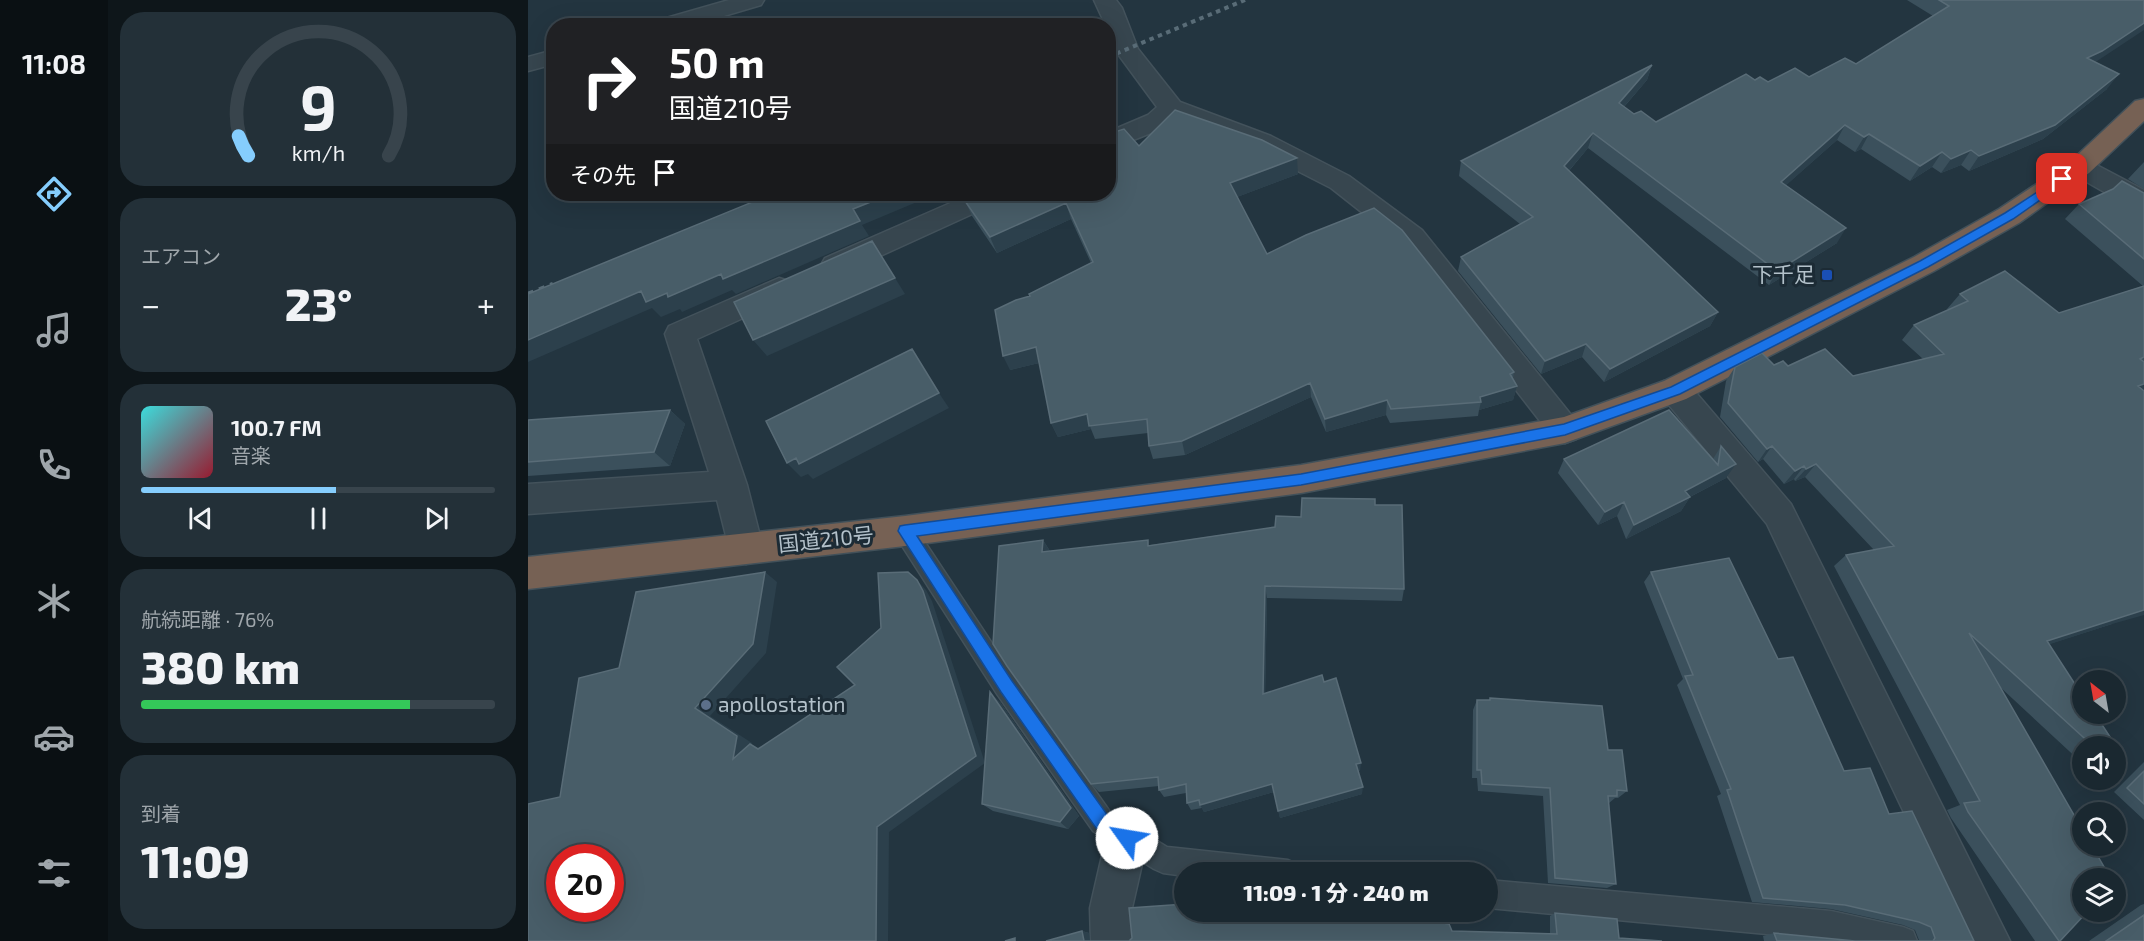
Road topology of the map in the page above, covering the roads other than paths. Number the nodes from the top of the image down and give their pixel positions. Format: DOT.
graph roads {
  1 [pos="753,0"];
  2 [pos="1105,0"];
  3 [pos="691,18"];
  4 [pos="1115,18"];
  5 [pos="1116,21"];
  6 [pos="546,59"];
  7 [pos="528,64"];
  8 [pos="2144,106"];
  9 [pos="1171,108"];
  10 [pos="1116,139"];
  11 [pos="2080,167"];
  12 [pos="978,201"];
  13 [pos="2144,202"];
  14 [pos="1676,390"];
  15 [pos="1565,430"];
  16 [pos="730,485"];
  17 [pos="528,499"];
  18 [pos="905,531"];
  19 [pos="746,548"];
  20 [pos="528,573"];
  21 [pos="1127,838"];
  22 [pos="1182,862"];
  23 [pos="1498,895"];
  24 [pos="1113,941"];
  25 [pos="1903,941"];
  26 [pos="1988,941"];
  1 -- 3 [label="street"];
  2 -- 4 [label="street"];
  5 -- 9 [label="street"];
  6 -- 7 [label="street"];
  8 -- 11 [label="highway, 国道210号"];
  9 -- 10 [label="street"];
  9 -- 15 [label="street"];
  11 -- 13 [label="street"];
  11 -- 14 [label="highway, 国道210号"];
  12 -- 16 [label="street"];
  14 -- 15 [label="highway, 国道210号"];
  14 -- 26 [label="street"];
  15 -- 18 [label="highway, 国道210号"];
  16 -- 17 [label="street"];
  16 -- 19 [label="street"];
  18 -- 19 [label="highway, 国道210号"];
  18 -- 21 [label="lane"];
  19 -- 20 [label="highway, 国道210号"];
  21 -- 22 [label="lane"];
  21 -- 24 [label="street"];
  23 -- 25 [label="lane"];
}
